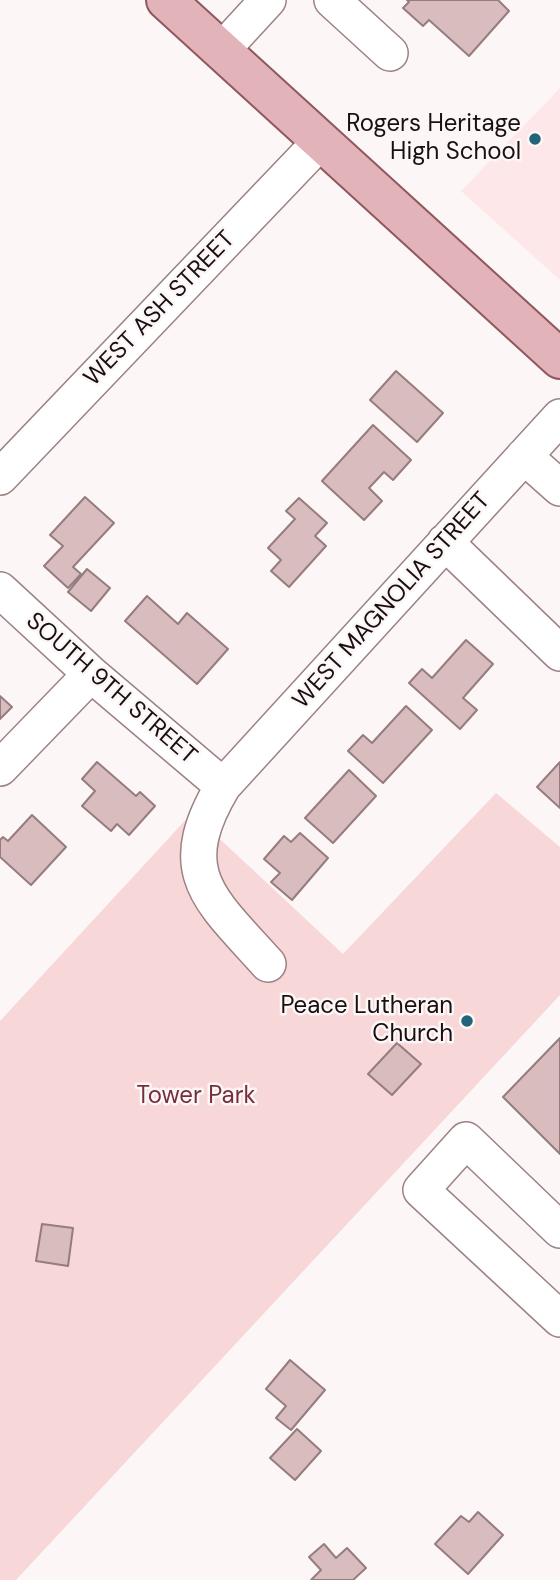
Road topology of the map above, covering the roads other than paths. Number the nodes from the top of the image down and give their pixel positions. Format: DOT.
graph roads {
  1 [pos="166,0"];
  2 [pos="268,0"];
  3 [pos="332,0"];
  4 [pos="222,50"];
  5 [pos="390,53"];
  6 [pos="320,142"];
  7 [pos="560,359"];
  8 [pos="560,417"];
  9 [pos="524,456"];
  10 [pos="0,477"];
  11 [pos="560,488"];
  12 [pos="445,542"];
  13 [pos="0,590"];
  14 [pos="560,653"];
  15 [pos="91,674"];
  16 [pos="0,768"];
  17 [pos="223,786"];
  18 [pos="268,964"];
  19 [pos="560,1230"];
  20 [pos="560,1319"];
  1 -- 4 [label="main road"];
  2 -- 4 [label="street"];
  3 -- 5 [label="street"];
  4 -- 6 [label="main road"];
  6 -- 7 [label="main road"];
  6 -- 10 [label="street, WEST ASH STREET"];
  8 -- 9 [label="street, WEST MAGNOLIA STREET"];
  9 -- 11 [label="street"];
  9 -- 12 [label="street, WEST MAGNOLIA STREET"];
  12 -- 14 [label="street"];
  12 -- 17 [label="street, WEST MAGNOLIA STREET"];
  13 -- 15 [label="street, SOUTH 9TH STREET"];
  15 -- 16 [label="street"];
  15 -- 17 [label="street, SOUTH 9TH STREET"];
  17 -- 18 [label="street, WEST MAGNOLIA STREET"];
  19 -- 20 [label="street"];
}
